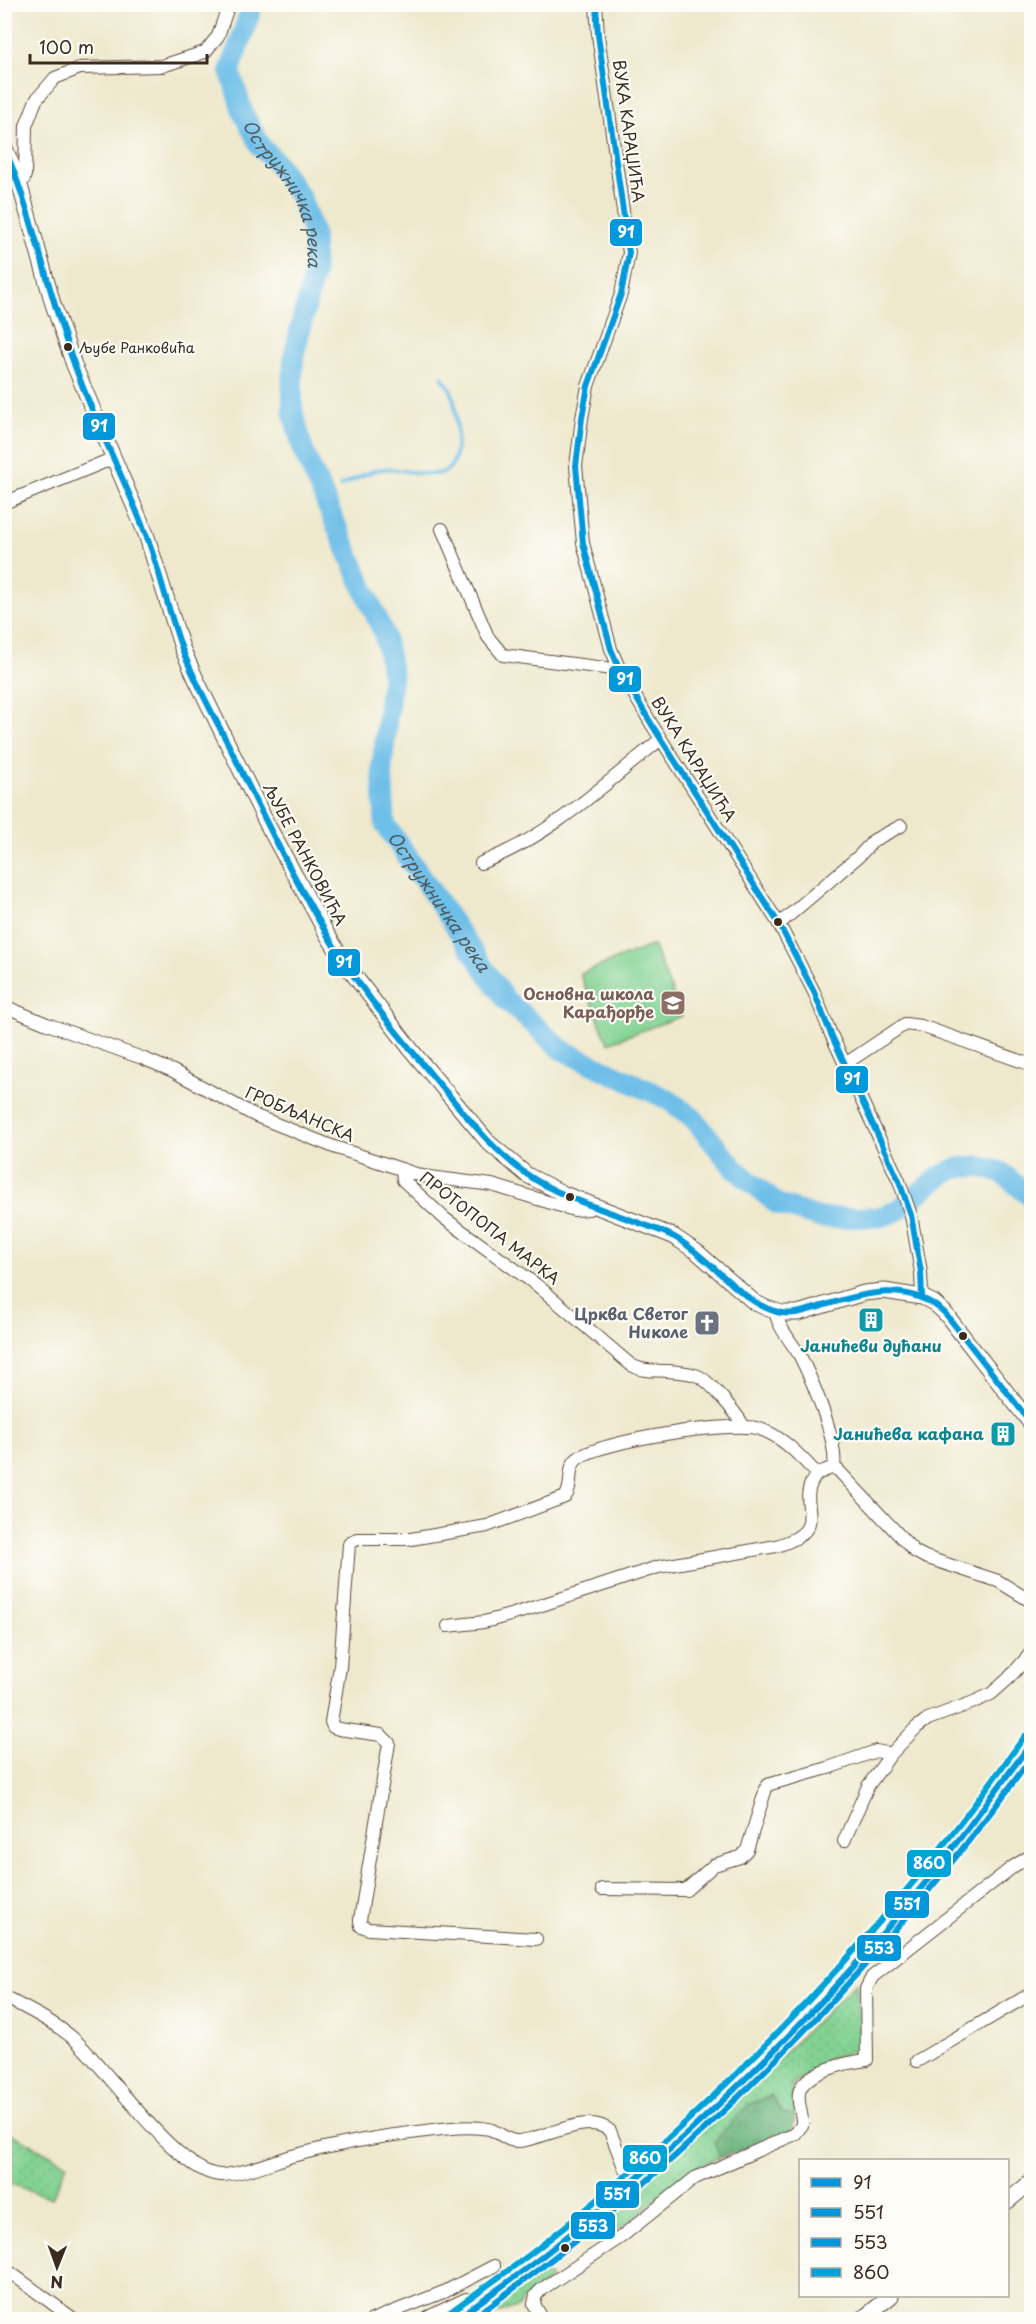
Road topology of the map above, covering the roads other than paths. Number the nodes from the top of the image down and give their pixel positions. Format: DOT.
graph roads {
  1 [pos="229,4"];
  2 [pos="596,4"];
  3 [pos="4,146"];
  4 [pos="19,182"];
  5 [pos="114,458"];
  6 [pos="4,503"];
  7 [pos="442,529"];
  8 [pos="620,670"];
  9 [pos="661,739"];
  10 [pos="901,826"];
  11 [pos="481,863"];
  12 [pos="779,924"];
  13 [pos="4,1006"];
  14 [pos="845,1064"];
  15 [pos="1032,1065"];
  16 [pos="402,1170"];
  17 [pos="592,1204"];
  18 [pos="922,1297"];
  19 [pos="777,1311"];
  20 [pos="1032,1425"];
  21 [pos="744,1427"];
  22 [pos="834,1468"];
  23 [pos="817,1474"];
  24 [pos="1032,1602"];
  25 [pos="448,1626"];
  26 [pos="1032,1652"];
  27 [pos="1032,1741"];
  28 [pos="891,1754"];
  29 [pos="844,1841"];
  30 [pos="1032,1855"];
  31 [pos="602,1889"];
  32 [pos="536,1939"];
  33 [pos="1032,1993"];
  34 [pos="4,1997"];
  35 [pos="917,2061"];
  36 [pos="1032,2181"];
  37 [pos="630,2182"];
  38 [pos="1009,2200"];
  39 [pos="494,2266"];
  40 [pos="4,2268"];
  41 [pos="486,2297"];
  42 [pos="888,2297"];
  43 [pos="75,2319"];
  44 [pos="373,2319"];
  45 [pos="431,2319"];
  46 [pos="454,2319"];
  47 [pos="543,2319"];
  48 [pos="861,2319"];
  1 -- 4 [label="street"];
  2 -- 8 [label="street, ВУКА КАРАЏИЋА"];
  3 -- 4 [label="street, ЉУБЕ РАНКОВИЋА"];
  4 -- 5 [label="street, ЉУБЕ РАНКОВИЋА"];
  5 -- 6 [label="street"];
  5 -- 17 [label="street, ЉУБЕ РАНКОВИЋА"];
  7 -- 8 [label="street"];
  8 -- 9 [label="street, ВУКА КАРАЏИЋА"];
  9 -- 11 [label="street"];
  9 -- 12 [label="street, ВУКА КАРАЏИЋА"];
  10 -- 12 [label="street"];
  12 -- 14 [label="street, ВУКА КАРАЏИЋА"];
  13 -- 16 [label="street, ГРОБЉАНСКА"];
  14 -- 15 [label="street"];
  14 -- 18 [label="street, ВУКА КАРАЏИЋА"];
  16 -- 17 [label="street, ГРОБЉАНСКА"];
  16 -- 21 [label="street, ПРОТОПОПА МАРКА"];
  17 -- 19 [label="street, ЉУБЕ РАНКОВИЋА"];
  18 -- 19 [label="street, ЉУБЕ РАНКОВИЋА"];
  18 -- 20 [label="street"];
  19 -- 22 [label="street"];
  21 -- 23 [label="street"];
  21 -- 32 [label="street"];
  22 -- 23 [label="street"];
  22 -- 24 [label="street"];
  23 -- 25 [label="street"];
  26 -- 28 [label="street"];
  27 -- 37 [label="main road"];
  28 -- 29 [label="street"];
  28 -- 31 [label="street"];
  30 -- 47 [label="street"];
  33 -- 35 [label="street"];
  34 -- 37 [label="street"];
  36 -- 38 [label="street"];
  37 -- 41 [label="main road"];
  39 -- 44 [label="street"];
  40 -- 43 [label="street"];
  41 -- 45 [label="main road"];
  41 -- 46 [label="main road"];
  42 -- 48 [label="street"];
}
